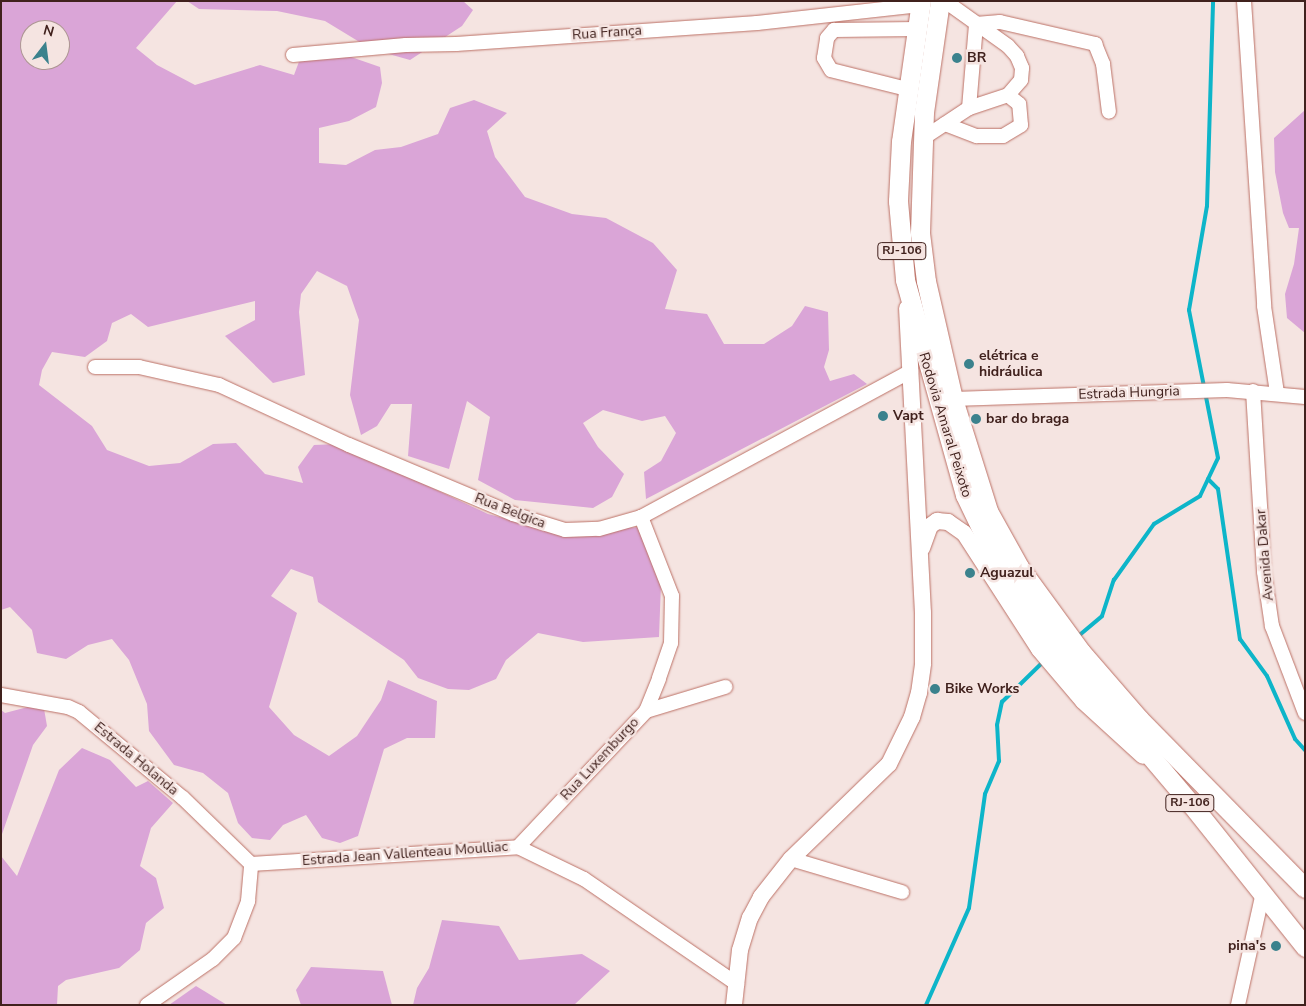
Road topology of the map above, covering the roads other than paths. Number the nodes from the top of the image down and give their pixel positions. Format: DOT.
graph roads {
  1 [pos="940,1"];
  2 [pos="945,1"];
  3 [pos="1244,1"];
  4 [pos="921,3"];
  5 [pos="976,24"];
  6 [pos="917,29"];
  7 [pos="293,55"];
  8 [pos="907,89"];
  9 [pos="1008,95"];
  10 [pos="969,108"];
  11 [pos="1109,112"];
  12 [pos="946,124"];
  13 [pos="922,140"];
  14 [pos="905,280"];
  15 [pos="95,367"];
  16 [pos="911,372"];
  17 [pos="1252,391"];
  18 [pos="1277,393"];
  19 [pos="1305,397"];
  20 [pos="952,399"];
  21 [pos="641,517"];
  22 [pos="920,557"];
  23 [pos="1054,642"];
  24 [pos="1069,661"];
  25 [pos="725,688"];
  26 [pos="1,695"];
  27 [pos="646,711"];
  28 [pos="1305,714"];
  29 [pos="518,847"];
  30 [pos="791,859"];
  31 [pos="251,864"];
  32 [pos="1305,888"];
  33 [pos="902,892"];
  34 [pos="1262,897"];
  35 [pos="1302,943"];
  36 [pos="736,984"];
  37 [pos="146,1005"];
  38 [pos="734,1005"];
  39 [pos="1238,1005"];
  1 -- 13 [label="highway, Rodovia Amaral Peixoto / RJ-106"];
  2 -- 5 [label="street"];
  3 -- 18 [label="street"];
  4 -- 6 [label="highway, Rodovia Amaral Peixoto / RJ-106"];
  4 -- 7 [label="street, Rua França"];
  5 -- 9 [label="street"];
  5 -- 10 [label="street"];
  5 -- 11 [label="street"];
  6 -- 8 [label="highway, Rodovia Amaral Peixoto / RJ-106"];
  6 -- 8 [label="street"];
  8 -- 14 [label="highway, Rodovia Amaral Peixoto / RJ-106"];
  9 -- 10 [label="street"];
  9 -- 12 [label="street"];
  10 -- 12 [label="street"];
  12 -- 13 [label="street"];
  13 -- 20 [label="highway, Rodovia Amaral Peixoto / RJ-106"];
  14 -- 16 [label="main road"];
  14 -- 23 [label="highway, Rodovia Amaral Peixoto / RJ-106"];
  15 -- 21 [label="street, Rua Belgica"];
  16 -- 21 [label="street, Rua Belgica"];
  16 -- 22 [label="main road"];
  17 -- 18 [label="street, Estrada Hungria"];
  17 -- 20 [label="street, Estrada Hungria"];
  17 -- 28 [label="street, Avenida Dakar"];
  18 -- 19 [label="street, Estrada Hungria"];
  20 -- 23 [label="highway, Rodovia Amaral Peixoto / RJ-106"];
  21 -- 27 [label="street, Rua Luxemburgo"];
  22 -- 23 [label="main road"];
  22 -- 30 [label="main road"];
  23 -- 24 [label="highway, Rodovia Amaral Peixoto / RJ-106"];
  24 -- 32 [label="highway, Rodovia Amaral Peixoto / RJ-106"];
  24 -- 34 [label="highway, Rodovia Amaral Peixoto / RJ-106"];
  25 -- 27 [label="street"];
  26 -- 31 [label="street, Estrada Holanda"];
  27 -- 29 [label="street, Rua Luxemburgo"];
  29 -- 31 [label="street, Estrada Jean Vallenteau Moulliac"];
  29 -- 36 [label="street, Estrada Jean Vallenteau Moulliac"];
  30 -- 33 [label="street"];
  30 -- 36 [label="main road"];
  31 -- 37 [label="street"];
  34 -- 35 [label="highway, Rodovia Amaral Peixoto / RJ-106"];
  34 -- 39 [label="street"];
  36 -- 38 [label="main road"];
}
